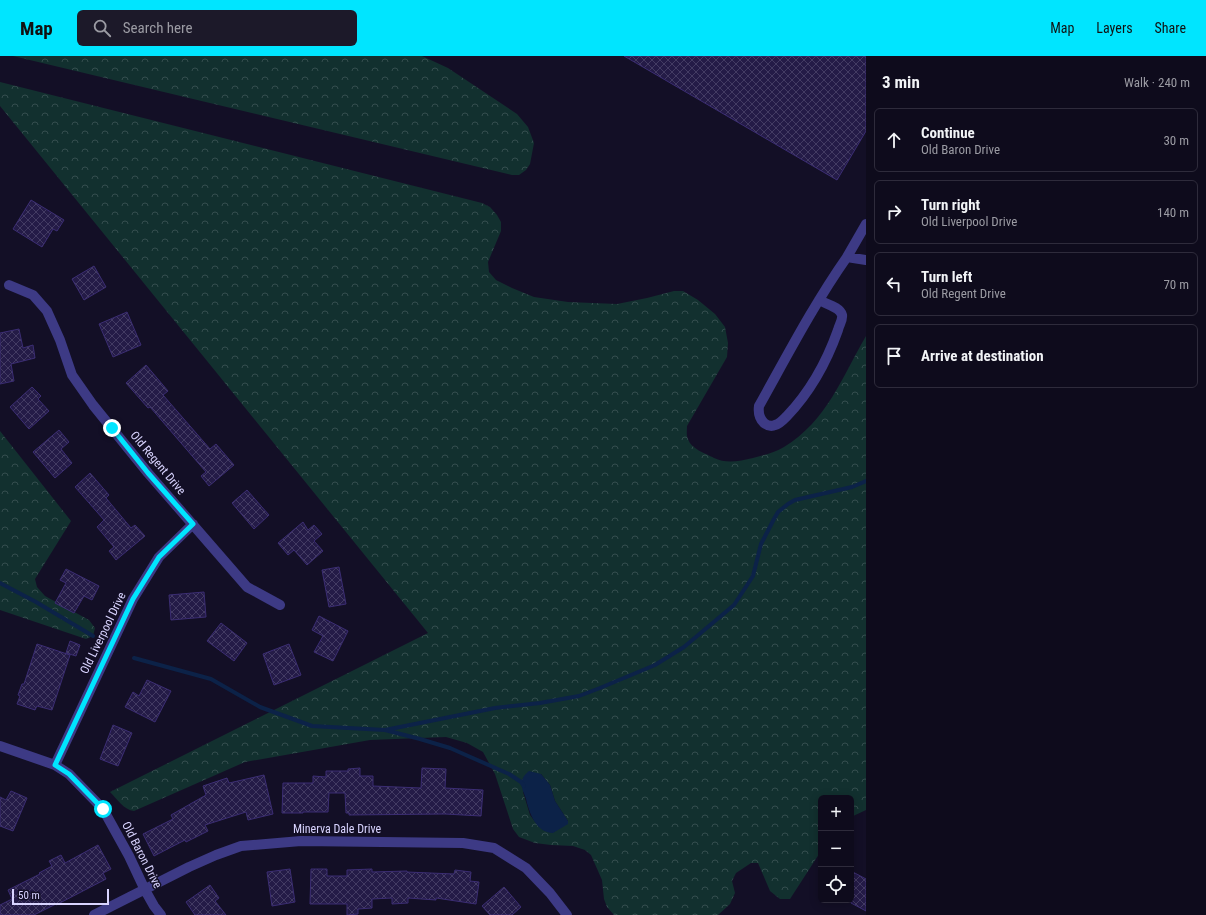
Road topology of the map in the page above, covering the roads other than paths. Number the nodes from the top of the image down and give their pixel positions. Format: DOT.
graph roads {
  1 [pos="866,224"];
  2 [pos="847,257"];
  3 [pos="866,260"];
  4 [pos="9,286"];
  5 [pos="819,300"];
  6 [pos="193,524"];
  7 [pos="280,605"];
  8 [pos="0,746"];
  9 [pos="55,765"];
  10 [pos="146,890"];
  11 [pos="94,915"];
  12 [pos="161,915"];
  13 [pos="567,915"];
  1 -- 2 [label="street"];
  2 -- 3 [label="street"];
  2 -- 5 [label="street"];
  4 -- 6 [label="street, Old Regent Drive"];
  5 -- 5 [label="street"];
  6 -- 7 [label="street, Old Regent Drive"];
  6 -- 9 [label="street, Old Liverpool Drive"];
  8 -- 9 [label="street, Old Baron Drive"];
  9 -- 10 [label="street, Old Baron Drive"];
  10 -- 11 [label="street, Minerva Dale Drive"];
  10 -- 12 [label="street, Old Baron Drive"];
  10 -- 13 [label="street, Minerva Dale Drive"];
}
